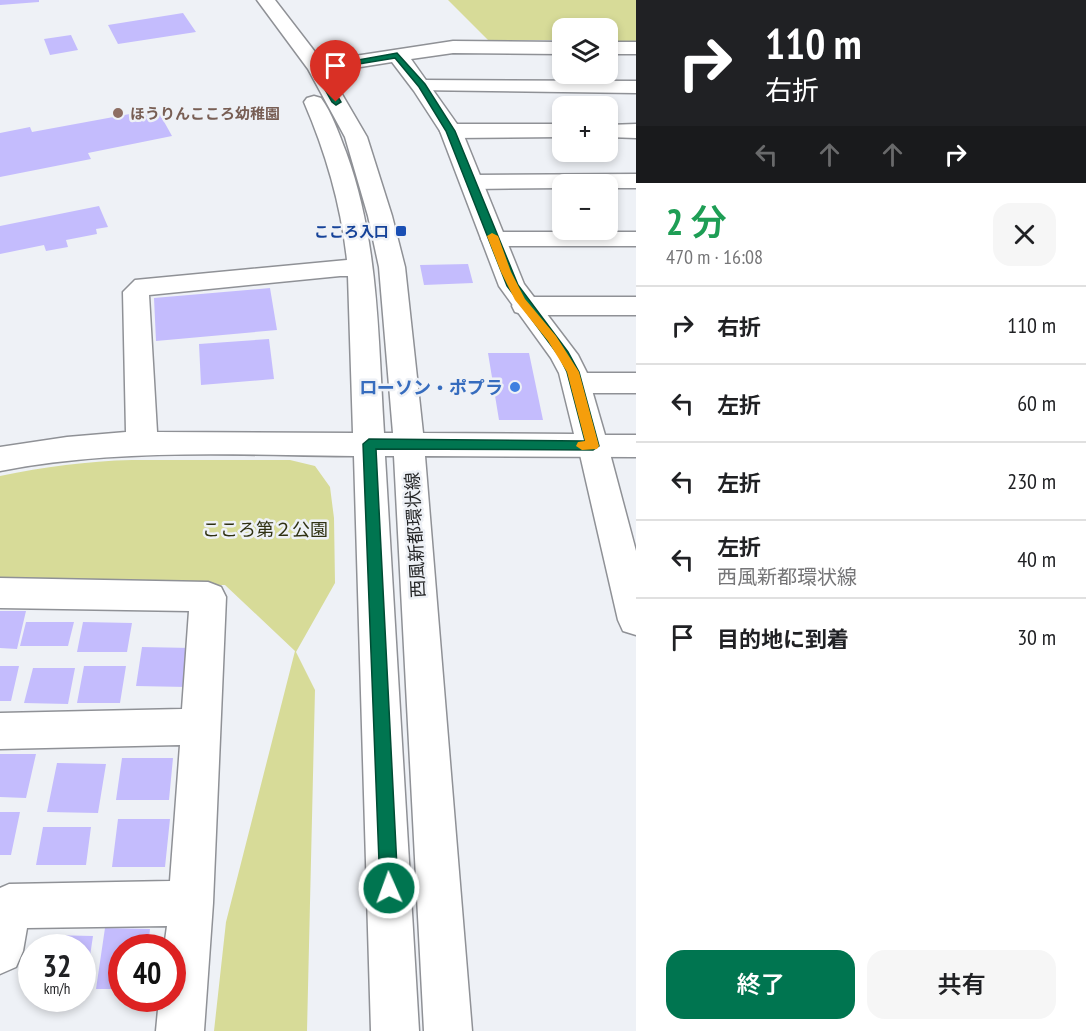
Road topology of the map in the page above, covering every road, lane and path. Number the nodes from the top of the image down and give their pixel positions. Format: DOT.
graph roads {
  1 [pos="244,0"];
  2 [pos="266,0"];
  3 [pos="552,48"];
  4 [pos="618,48"];
  5 [pos="636,48"];
  6 [pos="397,55"];
  7 [pos="317,68"];
  8 [pos="422,86"];
  9 [pos="636,87"];
  10 [pos="451,131"];
  11 [pos="552,131"];
  12 [pos="618,131"];
  13 [pos="636,131"];
  14 [pos="636,181"];
  15 [pos="471,182"];
  16 [pos="494,239"];
  17 [pos="636,239"];
  18 [pos="361,269"];
  19 [pos="525,306"];
  20 [pos="636,306"];
  21 [pos="577,383"];
  22 [pos="636,383"];
  23 [pos="142,443"];
  24 [pos="369,444"];
  25 [pos="410,445"];
  26 [pos="593,446"];
  27 [pos="636,446"];
  28 [pos="0,459"];
  29 [pos="623,517"];
  30 [pos="0,593"];
  31 [pos="633,599"];
  32 [pos="202,728"];
  33 [pos="0,731"];
  34 [pos="191,903"];
  35 [pos="0,951"];
  36 [pos="180,1031"];
  37 [pos="395,1031"];
  38 [pos="448,1031"];
  1 -- 18 [label="street"];
  2 -- 7 [label="street, 西風新都環状線"];
  3 -- 6 [label="street"];
  4 -- 5 [label="street"];
  6 -- 7 [label="street"];
  6 -- 8 [label="street"];
  7 -- 25 [label="street, 西風新都環状線"];
  8 -- 9 [label="street"];
  8 -- 10 [label="street"];
  10 -- 11 [label="street"];
  10 -- 15 [label="street"];
  12 -- 13 [label="street"];
  14 -- 15 [label="street"];
  15 -- 16 [label="street"];
  16 -- 17 [label="street"];
  16 -- 19 [label="street"];
  18 -- 23 [label="street"];
  18 -- 24 [label="street"];
  19 -- 20 [label="street"];
  19 -- 21 [label="street"];
  21 -- 22 [label="street"];
  21 -- 26 [label="street"];
  23 -- 24 [label="street"];
  23 -- 28 [label="street"];
  24 -- 25 [label="street"];
  24 -- 37 [label="street"];
  25 -- 26 [label="street"];
  25 -- 38 [label="street, 西風新都環状線"];
  26 -- 27 [label="street"];
  26 -- 29 [label="street"];
  29 -- 31 [label="street"];
  30 -- 32 [label="street"];
  32 -- 33 [label="street"];
  32 -- 34 [label="street"];
  34 -- 35 [label="street"];
  34 -- 36 [label="street"];
}
